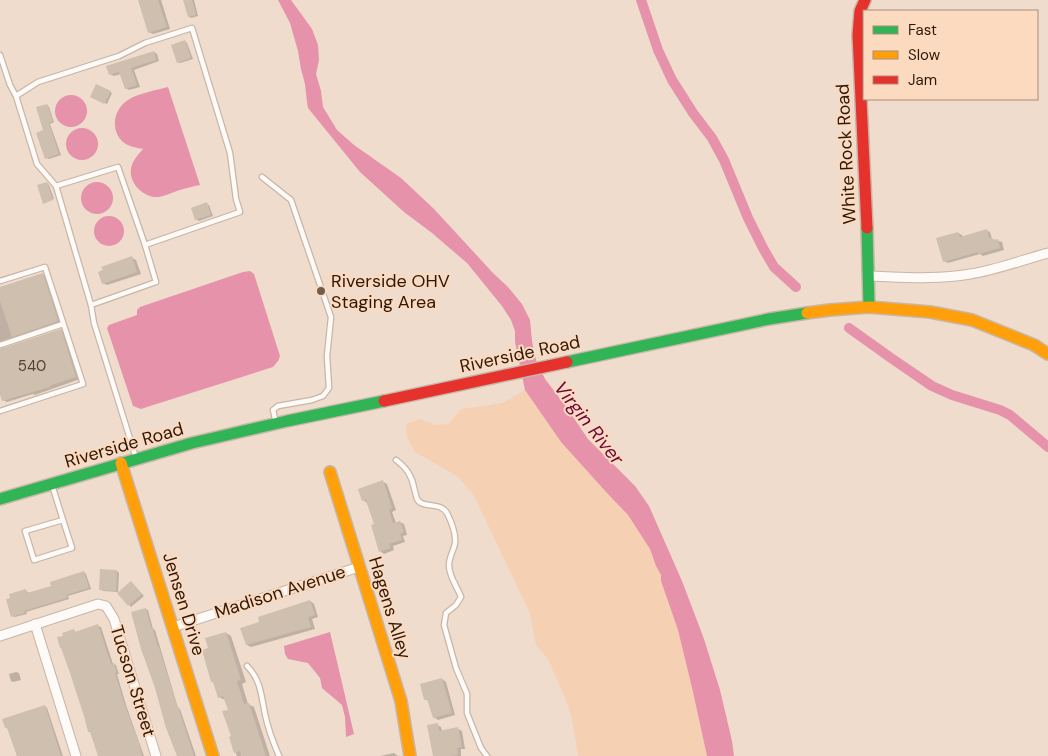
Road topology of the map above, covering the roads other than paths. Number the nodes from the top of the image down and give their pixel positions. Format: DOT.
graph roads {
  1 [pos="865,0"];
  2 [pos="0,55"];
  3 [pos="16,96"];
  4 [pos="262,177"];
  5 [pos="56,186"];
  6 [pos="145,245"];
  7 [pos="1048,253"];
  8 [pos="869,276"];
  9 [pos="0,281"];
  10 [pos="91,305"];
  11 [pos="869,307"];
  12 [pos="63,324"];
  13 [pos="0,345"];
  14 [pos="1048,354"];
  15 [pos="0,411"];
  16 [pos="276,423"];
  17 [pos="136,458"];
  18 [pos="396,460"];
  19 [pos="121,463"];
  20 [pos="330,472"];
  21 [pos="52,484"];
  22 [pos="0,499"];
  23 [pos="63,520"];
  24 [pos="359,567"];
  25 [pos="35,624"];
  26 [pos="173,627"];
  27 [pos="0,636"];
  28 [pos="247,666"];
  29 [pos="76,756"];
  30 [pos="156,756"];
  31 [pos="213,756"];
  32 [pos="279,756"];
  33 [pos="410,756"];
  34 [pos="487,756"];
  1 -- 8 [label="main road, White Rock Road"];
  2 -- 3 [label="lane"];
  3 -- 5 [label="lane"];
  3 -- 6 [label="lane"];
  4 -- 16 [label="lane"];
  5 -- 6 [label="lane"];
  5 -- 10 [label="lane"];
  6 -- 10 [label="lane"];
  7 -- 8 [label="street"];
  8 -- 11 [label="main road, White Rock Road"];
  9 -- 12 [label="lane"];
  10 -- 17 [label="lane"];
  11 -- 14 [label="main road, Riverside Road"];
  11 -- 16 [label="main road, Riverside Road"];
  12 -- 13 [label="lane"];
  12 -- 15 [label="lane"];
  16 -- 17 [label="main road, Riverside Road"];
  17 -- 19 [label="main road, Riverside Road"];
  18 -- 34 [label="lane"];
  19 -- 21 [label="main road, Riverside Road"];
  19 -- 26 [label="main road, Jensen Drive"];
  20 -- 24 [label="main road, Hagens Alley"];
  21 -- 22 [label="main road, Riverside Road"];
  21 -- 23 [label="lane"];
  23 -- 23 [label="lane"];
  24 -- 26 [label="street, Madison Avenue"];
  24 -- 33 [label="main road, Hagens Alley"];
  25 -- 27 [label="street"];
  25 -- 29 [label="street"];
  25 -- 30 [label="street, Tucson Street"];
  26 -- 31 [label="main road, Jensen Drive"];
  28 -- 32 [label="lane"];
}
